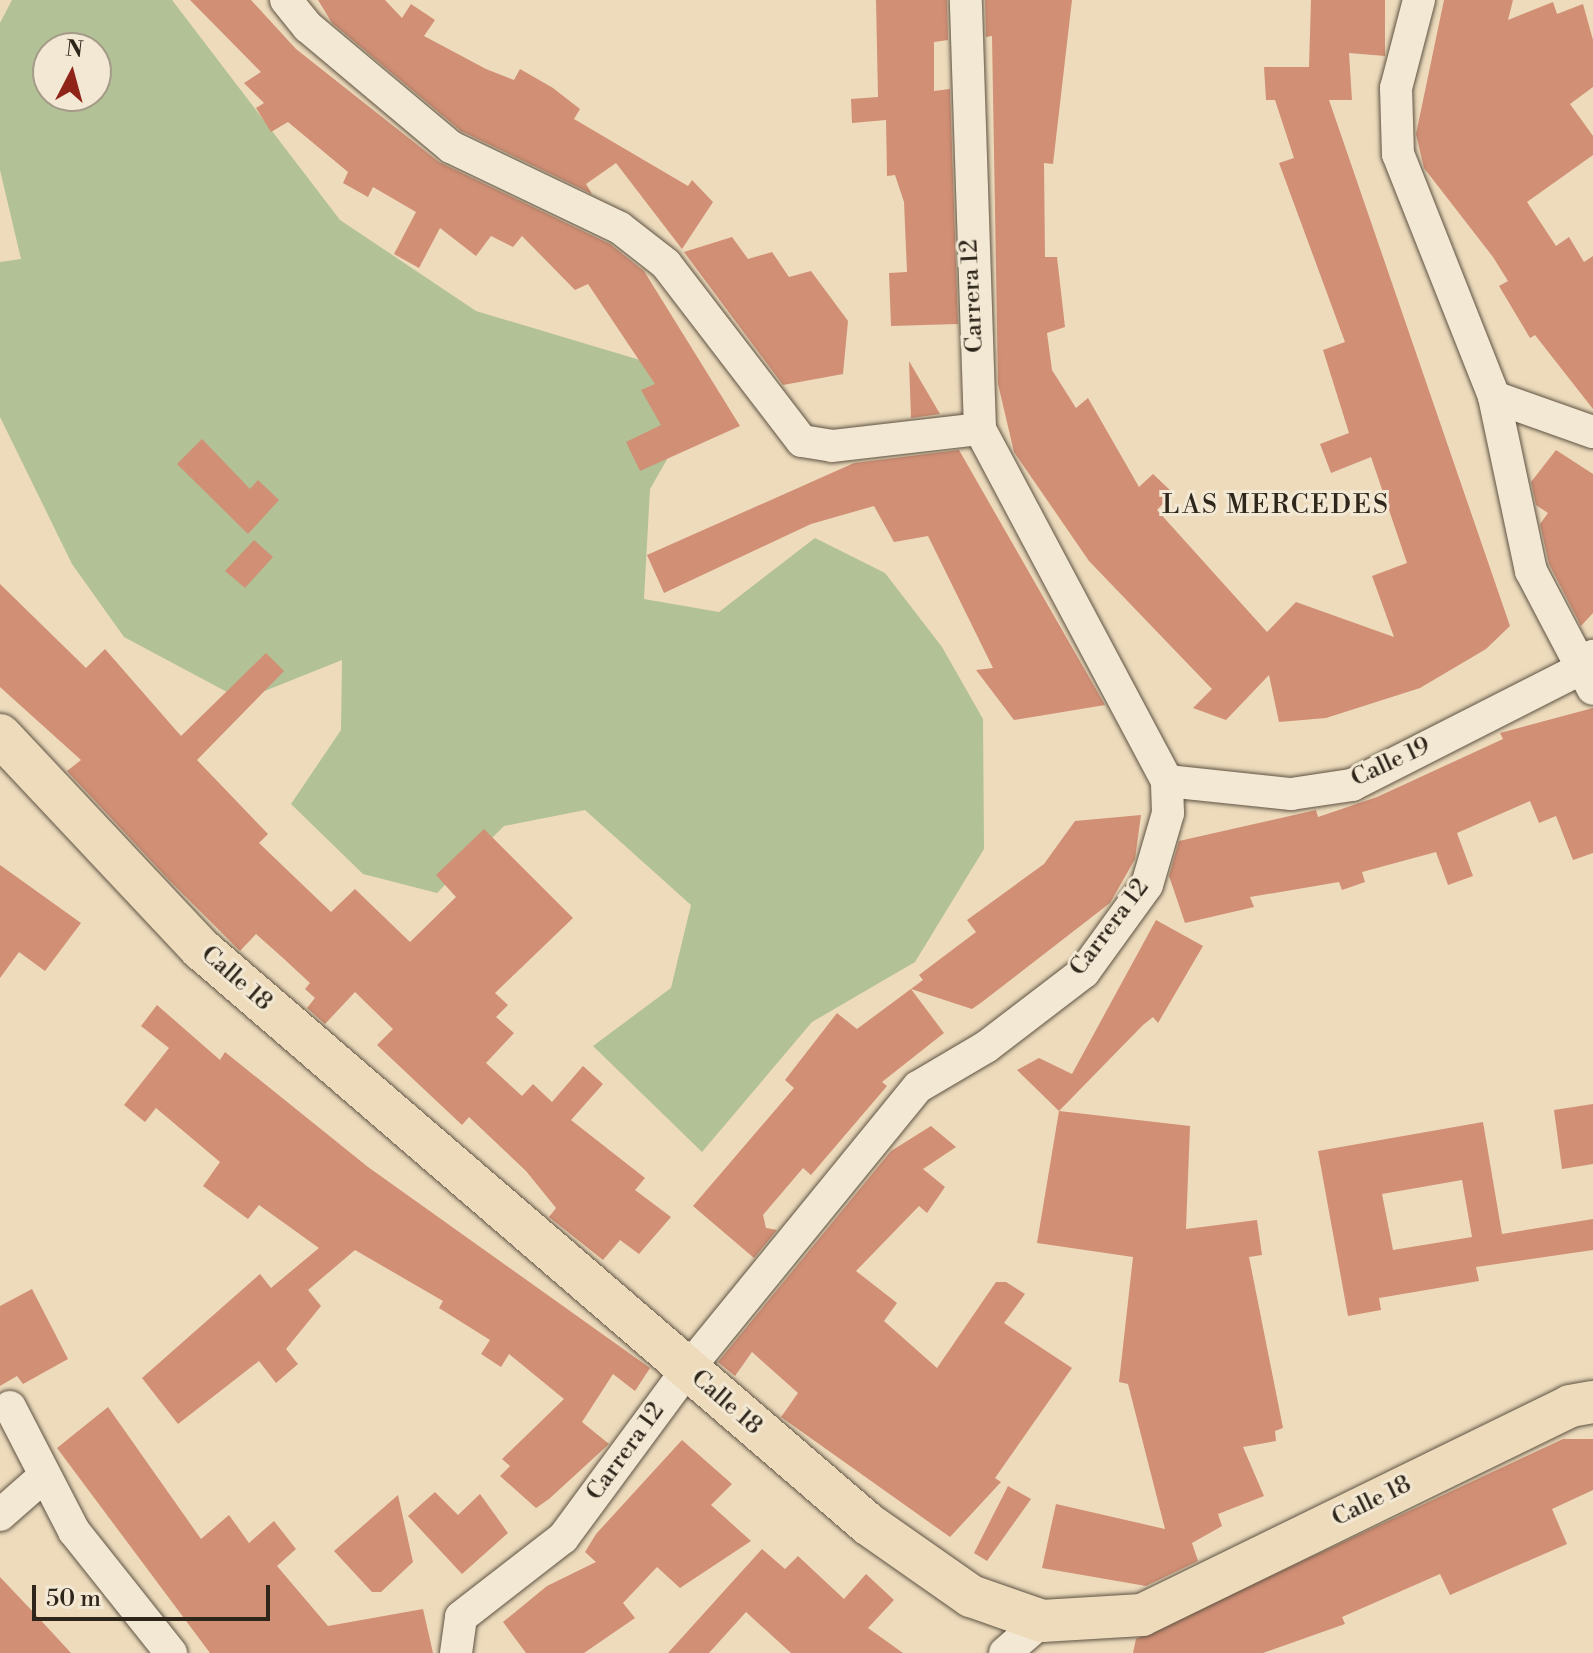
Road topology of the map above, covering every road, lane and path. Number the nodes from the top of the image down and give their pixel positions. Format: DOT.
graph roads {
  1 [pos="286,0"];
  2 [pos="966,0"];
  3 [pos="1419,0"];
  4 [pos="1494,397"];
  5 [pos="980,429"];
  6 [pos="1593,432"];
  7 [pos="1588,672"];
  8 [pos="0,735"];
  9 [pos="1167,781"];
  10 [pos="687,1370"];
  11 [pos="1593,1402"];
  12 [pos="10,1407"];
  13 [pos="42,1478"];
  14 [pos="0,1515"];
  15 [pos="1042,1621"];
  16 [pos="171,1653"];
  17 [pos="456,1653"];
  18 [pos="1005,1653"];
  1 -- 5 [label="street"];
  2 -- 5 [label="street, Carrera 12"];
  3 -- 4 [label="street"];
  4 -- 6 [label="street"];
  4 -- 7 [label="street"];
  5 -- 9 [label="street, Carrera 12"];
  7 -- 9 [label="street, Calle 19"];
  8 -- 10 [label="main road, Calle 18"];
  9 -- 10 [label="street, Carrera 12"];
  10 -- 15 [label="main road, Calle 18"];
  10 -- 17 [label="street, Carrera 12"];
  11 -- 15 [label="main road, Calle 18"];
  12 -- 13 [label="street"];
  13 -- 14 [label="street"];
  13 -- 16 [label="street"];
  15 -- 18 [label="street"];
}
